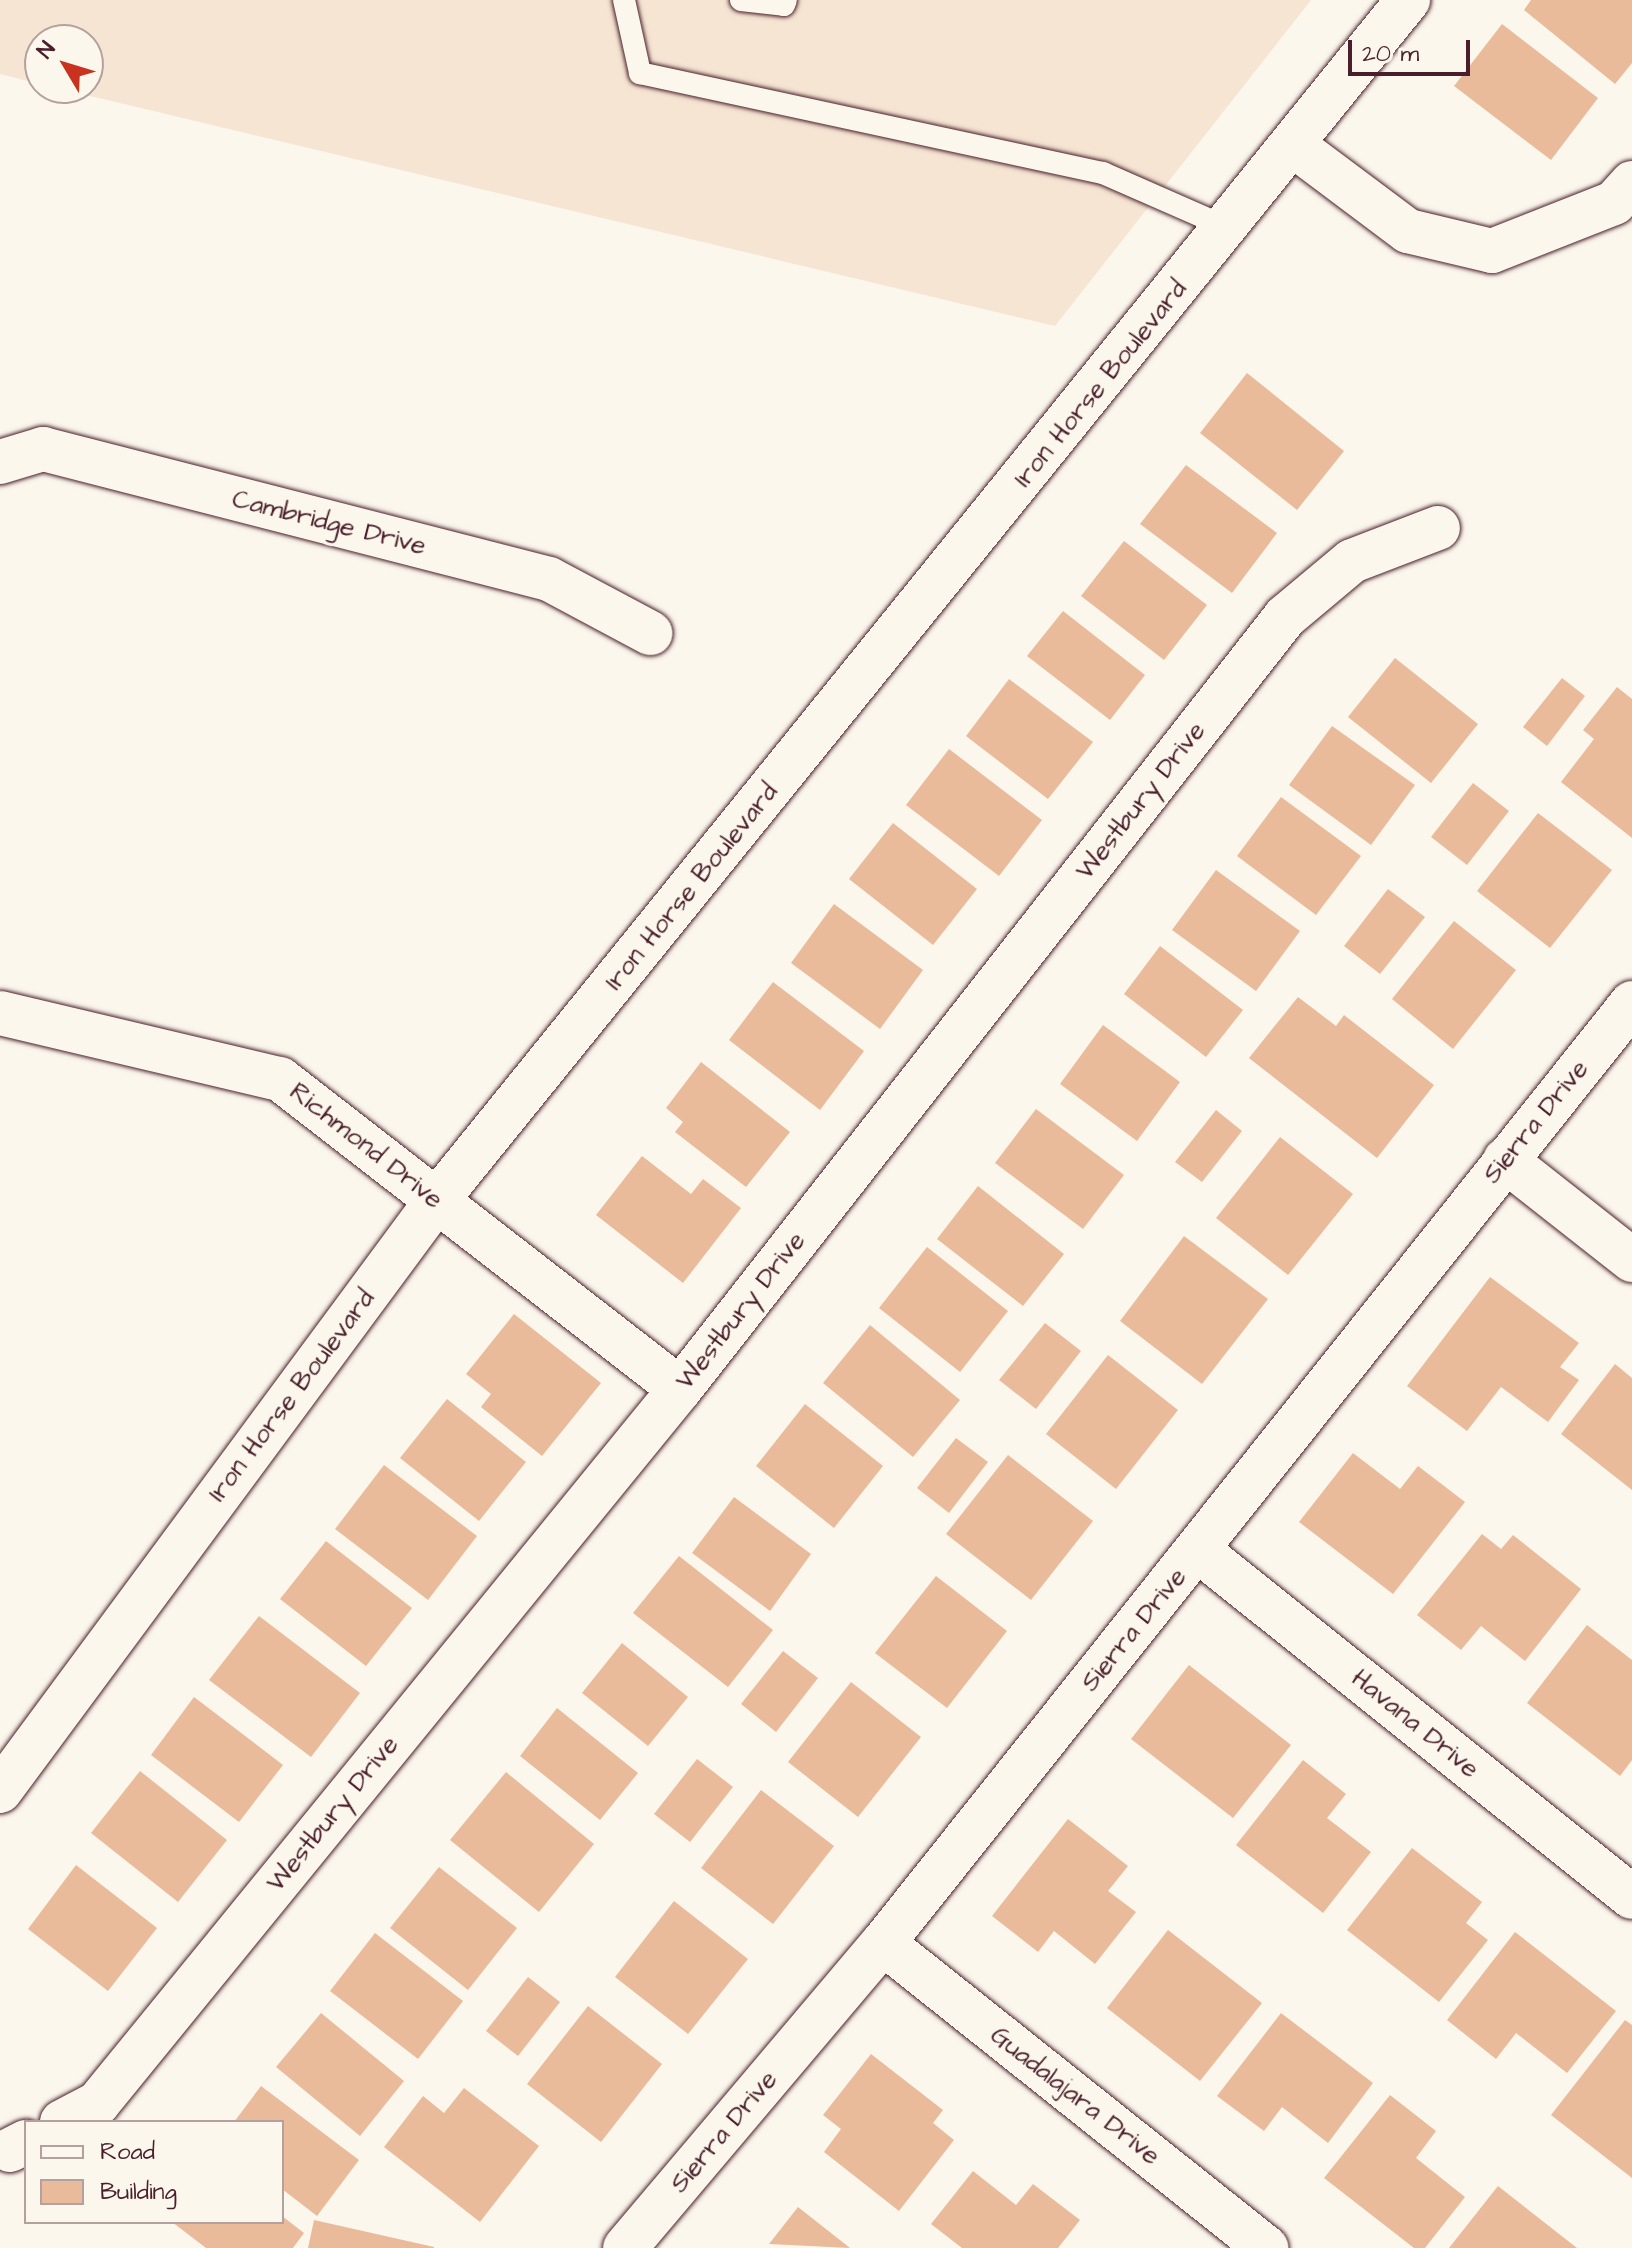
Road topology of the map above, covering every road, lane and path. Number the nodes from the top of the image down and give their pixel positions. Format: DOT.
graph roads {
  1 [pos="624,0"];
  2 [pos="741,0"];
  3 [pos="786,0"];
  4 [pos="1408,0"];
  5 [pos="1293,145"];
  6 [pos="1632,183"];
  7 [pos="1228,228"];
  8 [pos="0,462"];
  9 [pos="1438,528"];
  10 [pos="650,633"];
  11 [pos="1632,1003"];
  12 [pos="0,1013"];
  13 [pos="1505,1160"];
  14 [pos="437,1200"];
  15 [pos="1632,1260"];
  16 [pos="680,1389"];
  17 [pos="1199,1551"];
  18 [pos="0,1791"];
  19 [pos="1632,1897"];
  20 [pos="883,1943"];
  21 [pos="66,2120"];
  22 [pos="625,2248"];
  23 [pos="1267,2248"];
  1 -- 7 [label="lane"];
  2 -- 3 [label="lane"];
  4 -- 5 [label="street, Iron Horse Boulevard"];
  5 -- 6 [label="street"];
  5 -- 7 [label="street, Iron Horse Boulevard"];
  7 -- 14 [label="street, Iron Horse Boulevard"];
  8 -- 10 [label="street, Cambridge Drive"];
  9 -- 16 [label="street, Westbury Drive"];
  11 -- 13 [label="street, Sierra Drive"];
  12 -- 14 [label="street, Richmond Drive"];
  13 -- 15 [label="street"];
  13 -- 17 [label="street, Sierra Drive"];
  14 -- 16 [label="street, Richmond Drive"];
  14 -- 18 [label="street, Iron Horse Boulevard"];
  16 -- 21 [label="street, Westbury Drive"];
  17 -- 19 [label="street, Havana Drive"];
  17 -- 20 [label="street, Sierra Drive"];
  20 -- 22 [label="street, Sierra Drive"];
  20 -- 23 [label="street, Guadalajara Drive"];
}
